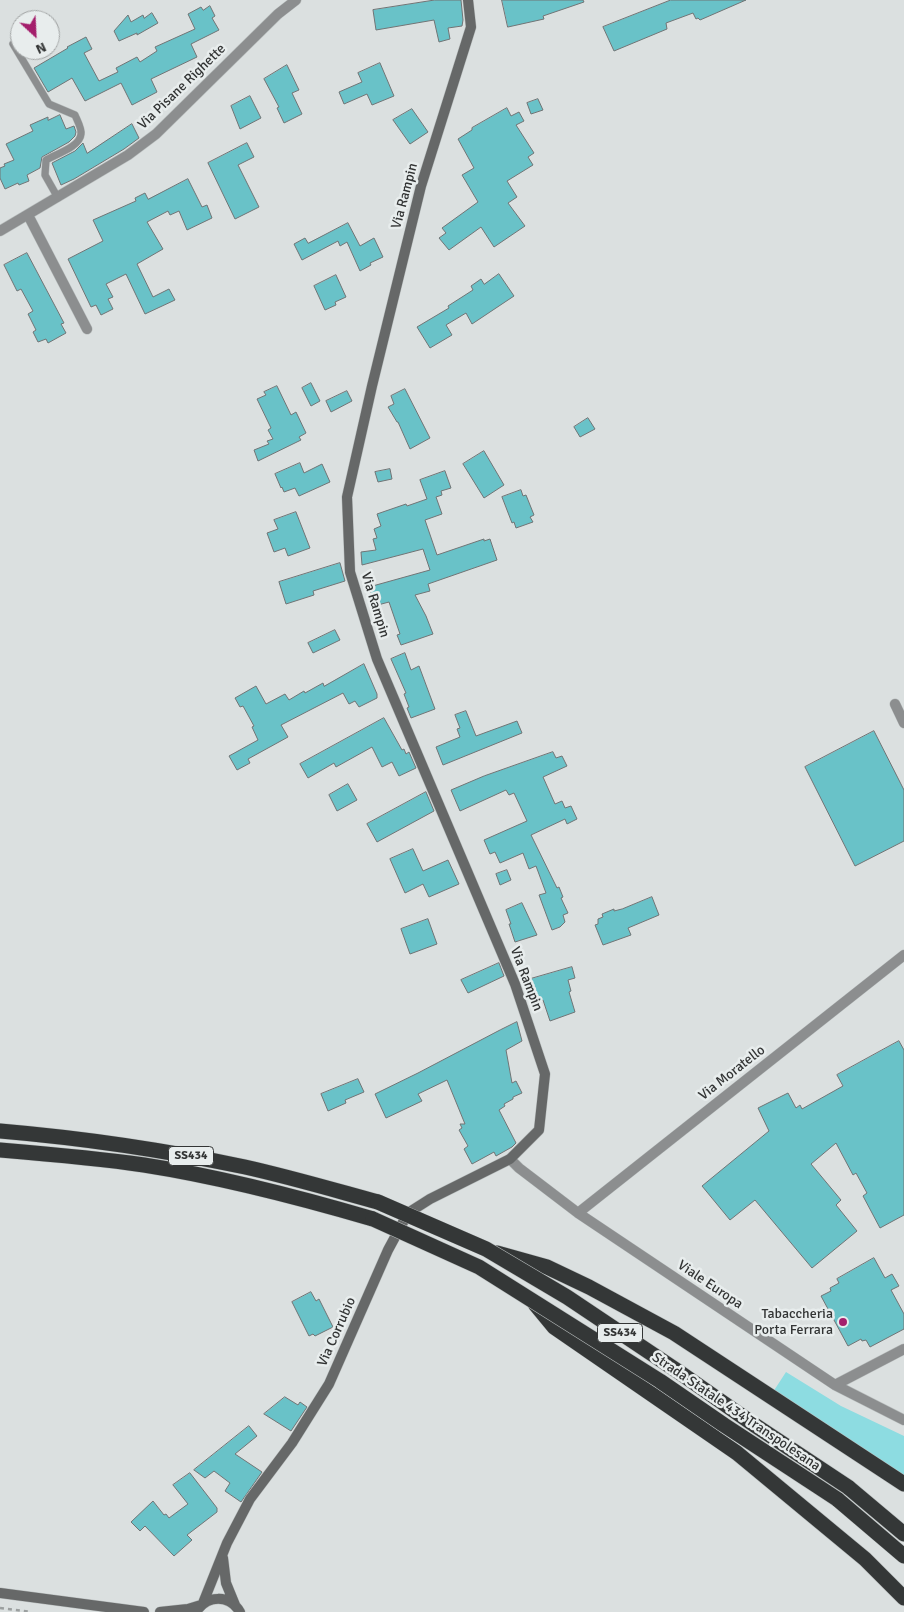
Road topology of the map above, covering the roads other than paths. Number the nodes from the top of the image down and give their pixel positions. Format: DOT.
graph roads {
  1 [pos="296,0"];
  2 [pos="468,0"];
  3 [pos="23,60"];
  4 [pos="58,198"];
  5 [pos="28,216"];
  6 [pos="0,232"];
  7 [pos="87,329"];
  8 [pos="895,704"];
  9 [pos="904,723"];
  10 [pos="904,954"];
  11 [pos="0,1131"];
  12 [pos="0,1150"];
  13 [pos="510,1159"];
  14 [pos="578,1213"];
  15 [pos="486,1250"];
  16 [pos="531,1299"];
  17 [pos="904,1349"];
  18 [pos="835,1385"];
  19 [pos="904,1420"];
  20 [pos="904,1484"];
  21 [pos="904,1534"];
  22 [pos="223,1556"];
  23 [pos="904,1556"];
  24 [pos="0,1593"];
  25 [pos="904,1598"];
  26 [pos="200,1607"];
  27 [pos="238,1609"];
  28 [pos="144,1612"];
  29 [pos="160,1612"];
  1 -- 4 [label="street, Via Pisane Righette"];
  2 -- 13 [label="street, Via Rampin"];
  3 -- 4 [label="lane"];
  4 -- 5 [label="street, Via Pisane Righette"];
  5 -- 6 [label="street, Via Pisane Righette"];
  5 -- 7 [label="street"];
  8 -- 9 [label="street"];
  10 -- 14 [label="street, Via Moratello"];
  11 -- 15 [label="highway, Strada Statale 434 Transpolesana / SS434, bridge"];
  12 -- 16 [label="highway, Strada Statale 434 Transpolesana / SS434, bridge"];
  13 -- 14 [label="street, Viale Europa"];
  13 -- 22 [label="street, Via Corrubio"];
  14 -- 18 [label="street, Viale Europa"];
  15 -- 20 [label="highway, bridge"];
  15 -- 21 [label="highway, Strada Statale 434 Transpolesana / SS434, bridge"];
  16 -- 23 [label="highway, Strada Statale 434 Transpolesana / SS434, bridge"];
  16 -- 25 [label="highway, bridge"];
  17 -- 18 [label="street"];
  18 -- 19 [label="street, Viale Europa"];
  22 -- 26 [label="street, Via Corrubio"];
  22 -- 27 [label="street, Via Corrubio"];
  24 -- 28 [label="street"];
  26 -- 27 [label="street"];
  26 -- 29 [label="street"];
}
